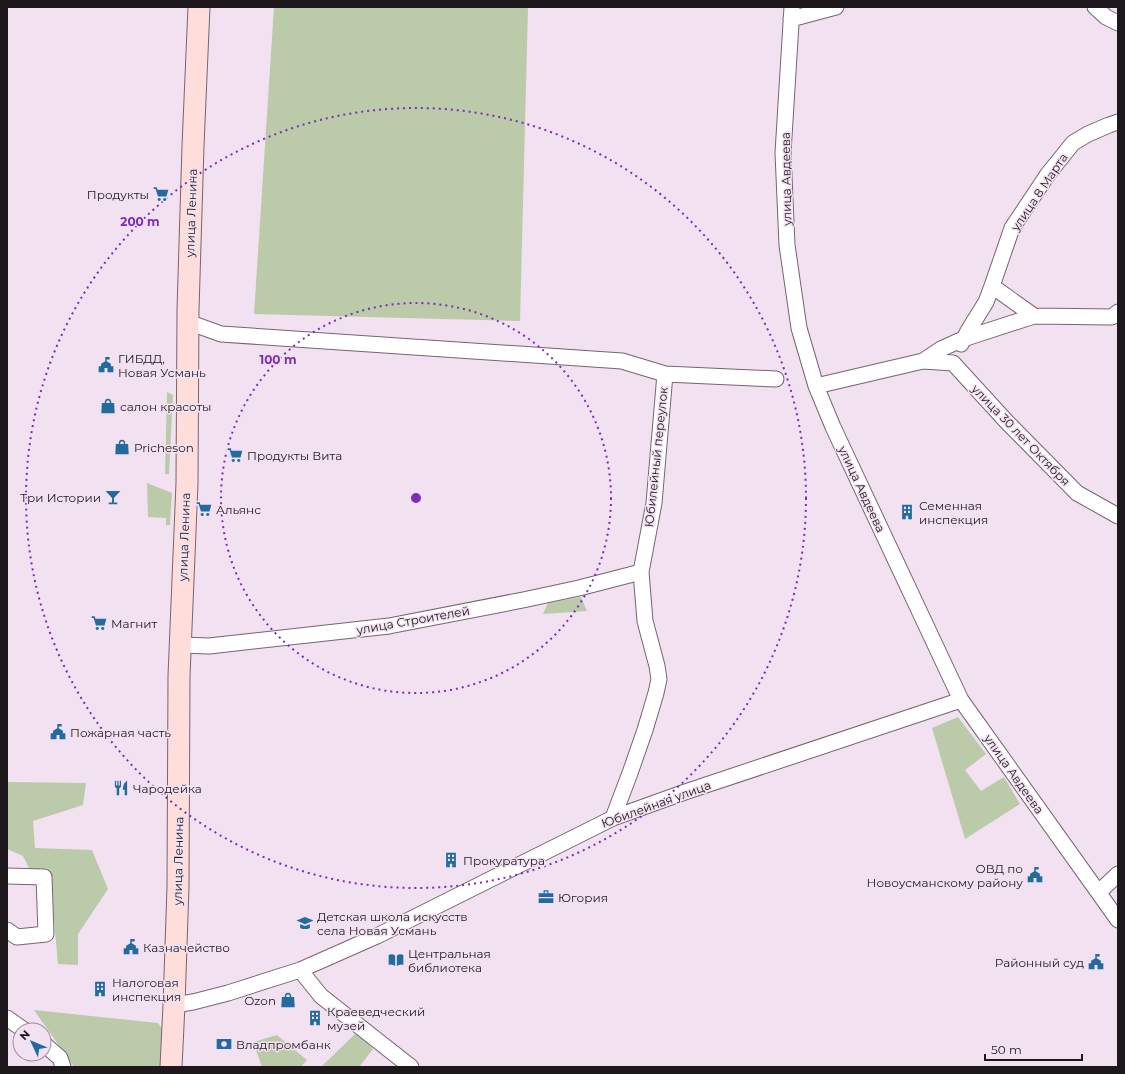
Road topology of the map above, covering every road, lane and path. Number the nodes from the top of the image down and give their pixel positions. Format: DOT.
graph roads {
  1 [pos="199,7"];
  2 [pos="836,7"];
  3 [pos="1095,7"];
  4 [pos="792,13"];
  5 [pos="1118,23"];
  6 [pos="1118,122"];
  7 [pos="992,286"];
  8 [pos="1034,316"];
  9 [pos="1116,318"];
  10 [pos="188,322"];
  11 [pos="963,339"];
  12 [pos="923,361"];
  13 [pos="954,363"];
  14 [pos="665,374"];
  15 [pos="776,379"];
  16 [pos="816,386"];
  17 [pos="1118,516"];
  18 [pos="641,572"];
  19 [pos="181,645"];
  20 [pos="961,700"];
  21 [pos="613,818"];
  22 [pos="1118,874"];
  23 [pos="7,876"];
  24 [pos="1099,892"];
  25 [pos="1118,920"];
  26 [pos="7,930"];
  27 [pos="300,970"];
  28 [pos="174,1005"];
  29 [pos="52,1051"];
  30 [pos="63,1067"];
  31 [pos="171,1067"];
  32 [pos="411,1067"];
  1 -- 10 [label="main road, улица Ленина"];
  2 -- 4 [label="street"];
  3 -- 5 [label="street"];
  4 -- 16 [label="street, улица Авдеева"];
  6 -- 7 [label="street, улица 8 Марта"];
  7 -- 8 [label="street"];
  7 -- 11 [label="street, улица 8 Марта"];
  8 -- 9 [label="street"];
  8 -- 11 [label="street"];
  10 -- 14 [label="street"];
  10 -- 19 [label="main road, улица Ленина"];
  11 -- 12 [label="street"];
  11 -- 13 [label="street, улица 8 Марта"];
  12 -- 13 [label="street"];
  12 -- 16 [label="street"];
  13 -- 17 [label="street, улица 30 лет Октября"];
  14 -- 15 [label="street"];
  14 -- 18 [label="street, Юбилейный переулок"];
  16 -- 20 [label="street, улица Авдеева"];
  18 -- 19 [label="street, улица Строителей"];
  18 -- 21 [label="street, Юбилейный переулок"];
  19 -- 28 [label="main road, улица Ленина"];
  20 -- 21 [label="street, Юбилейная улица"];
  20 -- 24 [label="street, улица Авдеева"];
  21 -- 27 [label="street, Юбилейная улица"];
  22 -- 24 [label="street"];
  23 -- 26 [label="street"];
  24 -- 25 [label="street, улица Авдеева"];
  27 -- 28 [label="street, Юбилейная улица"];
  27 -- 32 [label="street"];
  28 -- 31 [label="main road, улица Ленина"];
  29 -- 30 [label="street"];
}
